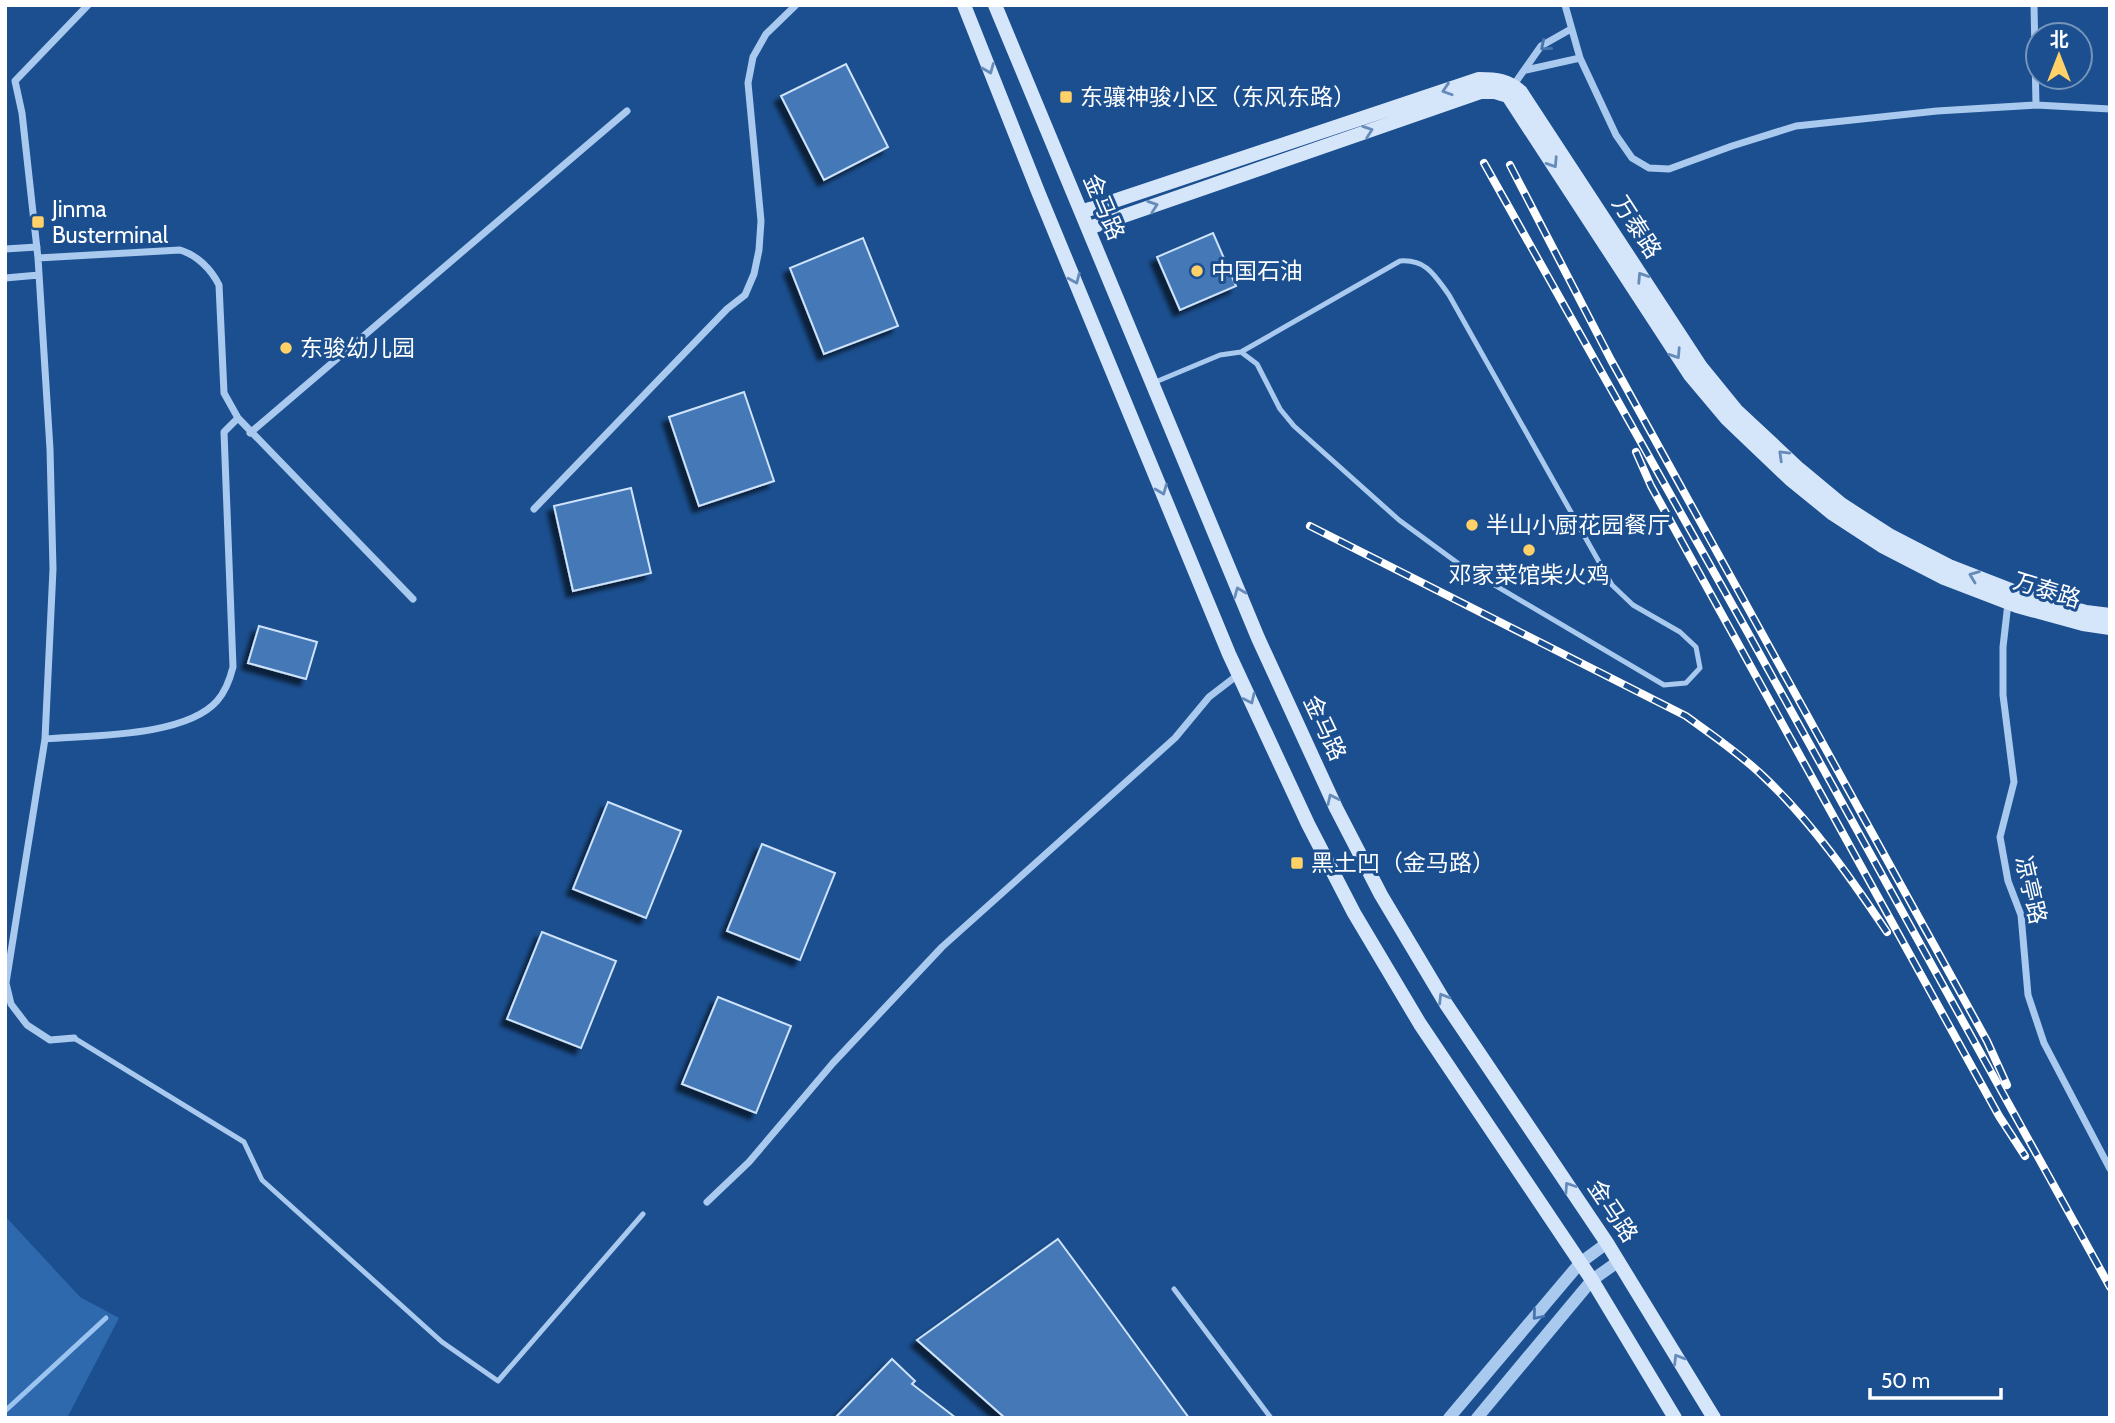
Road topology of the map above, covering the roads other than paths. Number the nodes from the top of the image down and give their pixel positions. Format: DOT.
graph roads {
  1 [pos="88,5"];
  2 [pos="796,5"];
  3 [pos="964,5"];
  4 [pos="995,5"];
  5 [pos="1565,5"];
  6 [pos="2034,5"];
  7 [pos="1571,29"];
  8 [pos="1580,58"];
  9 [pos="1525,70"];
  10 [pos="1511,91"];
  11 [pos="2036,105"];
  12 [pos="2110,109"];
  13 [pos="627,111"];
  14 [pos="1081,212"];
  15 [pos="1089,228"];
  16 [pos="37,247"];
  17 [pos="5,249"];
  18 [pos="38,258"];
  19 [pos="39,275"];
  20 [pos="5,278"];
  21 [pos="1241,352"];
  22 [pos="1153,383"];
  23 [pos="238,418"];
  24 [pos="250,433"];
  25 [pos="534,509"];
  26 [pos="413,599"];
  27 [pos="2008,603"];
  28 [pos="2110,615"];
  29 [pos="2110,628"];
  30 [pos="1239,674"];
  31 [pos="45,739"];
  32 [pos="74,1038"];
  33 [pos="2110,1169"];
  34 [pos="707,1202"];
  35 [pos="643,1214"];
  36 [pos="1608,1244"];
  37 [pos="1619,1261"];
  38 [pos="1580,1263"];
  39 [pos="1592,1280"];
  40 [pos="1174,1289"];
  41 [pos="1271,1418"];
  42 [pos="1449,1418"];
  43 [pos="1477,1418"];
  44 [pos="1675,1418"];
  45 [pos="1714,1418"];
  1 -- 16 [label="street"];
  2 -- 25 [label="street"];
  3 -- 30 [label="main road, one-way"];
  4 -- 14 [label="main road, 金马路"];
  5 -- 7 [label="street"];
  6 -- 11 [label="street"];
  7 -- 8 [label="street"];
  7 -- 9 [label="street, one-way"];
  8 -- 9 [label="street"];
  8 -- 11 [label="street"];
  9 -- 10 [label="street"];
  10 -- 14 [label="main road, one-way"];
  15 -- 10 [label="main road, one-way"];
  10 -- 27 [label="main road, 万泰路, one-way"];
  28 -- 10 [label="main road, 万泰路, one-way"];
  11 -- 12 [label="street"];
  13 -- 24 [label="street"];
  14 -- 15 [label="main road, 金马路"];
  15 -- 22 [label="main road, 金马路"];
  16 -- 17 [label="street"];
  16 -- 18 [label="street"];
  18 -- 19 [label="street"];
  18 -- 23 [label="street"];
  19 -- 20 [label="street"];
  19 -- 31 [label="street"];
  21 -- 21 [label="lane"];
  21 -- 22 [label="lane"];
  36 -- 22 [label="main road, 金马路, one-way"];
  23 -- 24 [label="street"];
  23 -- 31 [label="street"];
  24 -- 26 [label="street"];
  27 -- 29 [label="main road, 万泰路"];
  27 -- 33 [label="street, 凉亭路"];
  30 -- 34 [label="street"];
  30 -- 38 [label="main road, one-way"];
  31 -- 32 [label="street"];
  32 -- 35 [label="lane"];
  36 -- 37 [label="main road, 金马路"];
  36 -- 38 [label="street"];
  37 -- 39 [label="street"];
  45 -- 37 [label="main road, 金马路, one-way"];
  38 -- 39 [label="main road"];
  38 -- 42 [label="street, one-way"];
  39 -- 43 [label="street"];
  39 -- 44 [label="main road"];
  40 -- 41 [label="lane"];
}
